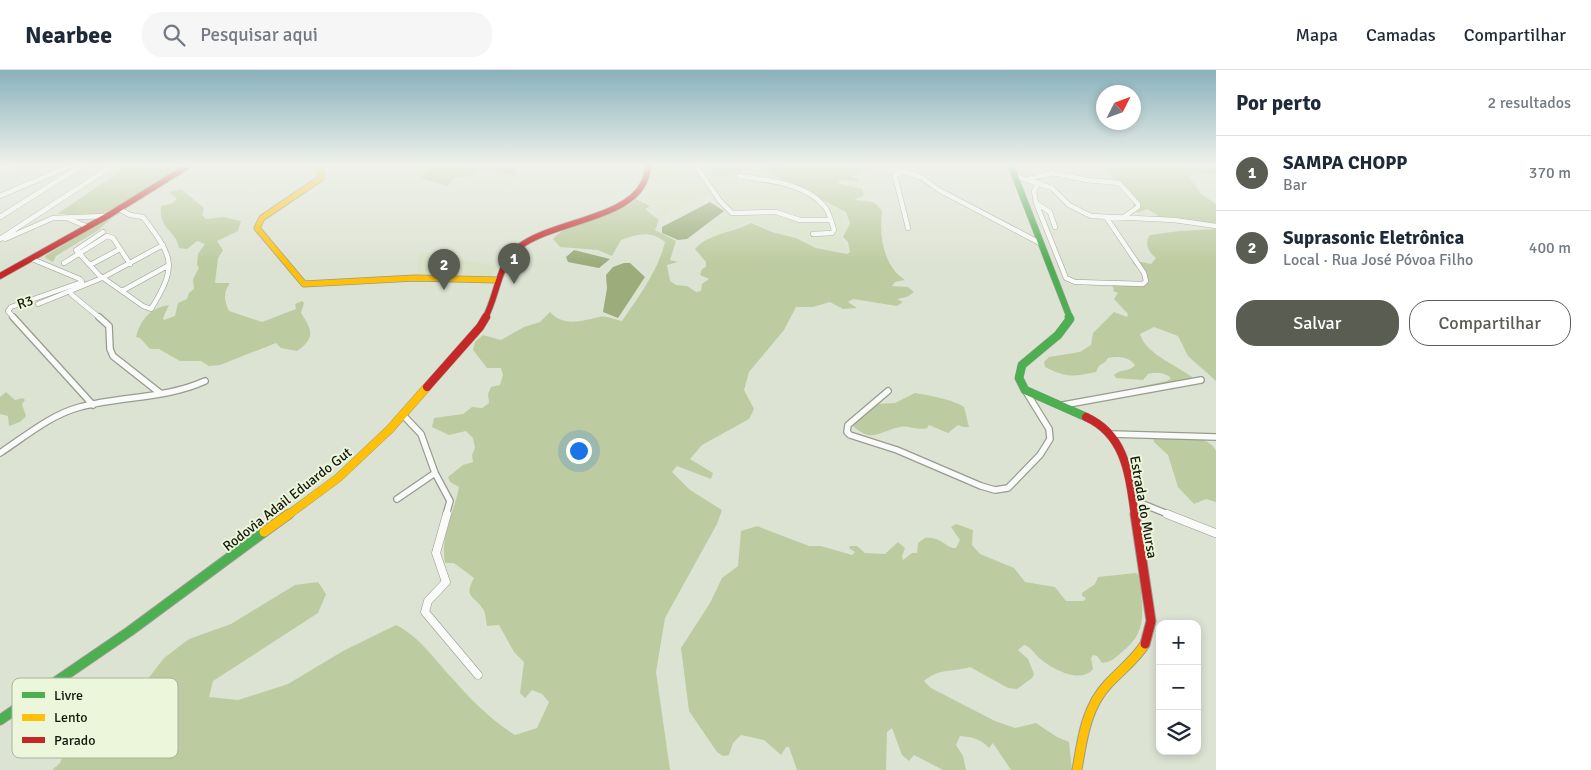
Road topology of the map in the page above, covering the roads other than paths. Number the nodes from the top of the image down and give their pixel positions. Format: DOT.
graph roads {
  1 [pos="29,199"];
  2 [pos="62,199"];
  3 [pos="136,199"];
  4 [pos="291,199"];
  5 [pos="629,199"];
  6 [pos="718,199"];
  7 [pos="813,199"];
  8 [pos="901,199"];
  9 [pos="956,199"];
  10 [pos="1023,199"];
  11 [pos="1035,199"];
  12 [pos="1063,199"];
  13 [pos="1133,199"];
  14 [pos="1036,203"];
  15 [pos="120,209"];
  16 [pos="109,215"];
  17 [pos="1124,216"];
  18 [pos="0,217"];
  19 [pos="1106,217"];
  20 [pos="831,220"];
  21 [pos="43,221"];
  22 [pos="27,222"];
  23 [pos="38,226"];
  24 [pos="1216,226"];
  25 [pos="88,227"];
  26 [pos="1055,227"];
  27 [pos="908,228"];
  28 [pos="103,232"];
  29 [pos="10,233"];
  30 [pos="813,234"];
  31 [pos="16,235"];
  32 [pos="0,240"];
  33 [pos="1040,243"];
  34 [pos="162,245"];
  35 [pos="120,249"];
  36 [pos="79,253"];
  37 [pos="32,259"];
  38 [pos="64,262"];
  39 [pos="130,264"];
  40 [pos="90,265"];
  41 [pos="169,265"];
  42 [pos="0,276"];
  43 [pos="105,278"];
  44 [pos="496,280"];
  45 [pos="122,291"];
  46 [pos="71,294"];
  47 [pos="38,304"];
  48 [pos="11,307"];
  49 [pos="1,310"];
  50 [pos="1202,380"];
  51 [pos="205,381"];
  52 [pos="1025,390"];
  53 [pos="888,391"];
  54 [pos="160,393"];
  55 [pos="93,405"];
  56 [pos="1061,405"];
  57 [pos="403,416"];
  58 [pos="1111,434"];
  59 [pos="1216,437"];
  60 [pos="0,453"];
  61 [pos="436,473"];
  62 [pos="397,500"];
  63 [pos="1133,500"];
  64 [pos="1215,533"];
  65 [pos="478,676"];
  66 [pos="63,678"];
  67 [pos="12,712"];
  68 [pos="0,720"];
  69 [pos="1077,770"];
  1 -- 18 [label="street"];
  2 -- 22 [label="street"];
  3 -- 15 [label="street"];
  4 -- 44 [label="street"];
  5 -- 44 [label="street, Rodovia Adail Eduardo Gut"];
  6 -- 20 [label="street"];
  7 -- 20 [label="street"];
  8 -- 27 [label="street"];
  9 -- 33 [label="street"];
  10 -- 33 [label="street"];
  11 -- 14 [label="street"];
  12 -- 19 [label="street"];
  13 -- 17 [label="street"];
  14 -- 19 [label="street"];
  14 -- 26 [label="street"];
  15 -- 16 [label="street"];
  15 -- 34 [label="street"];
  16 -- 21 [label="street"];
  16 -- 25 [label="street"];
  17 -- 19 [label="street"];
  17 -- 24 [label="street"];
  20 -- 30 [label="street"];
  21 -- 22 [label="street"];
  21 -- 23 [label="street"];
  22 -- 29 [label="street"];
  23 -- 25 [label="street"];
  23 -- 31 [label="street"];
  25 -- 37 [label="street"];
  28 -- 36 [label="street"];
  29 -- 31 [label="street"];
  29 -- 32 [label="street"];
  31 -- 32 [label="street"];
  33 -- 52 [label="street"];
  34 -- 39 [label="street"];
  34 -- 41 [label="street"];
  35 -- 36 [label="street"];
  35 -- 39 [label="street"];
  35 -- 40 [label="street"];
  36 -- 38 [label="street"];
  36 -- 40 [label="street"];
  37 -- 42 [label="street"];
  37 -- 48 [label="street, R3"];
  39 -- 43 [label="street"];
  40 -- 43 [label="street"];
  41 -- 45 [label="street"];
  41 -- 45 [label="street"];
  43 -- 45 [label="street"];
  43 -- 46 [label="street"];
  44 -- 57 [label="street, Rodovia Adail Eduardo Gut"];
  46 -- 47 [label="street"];
  46 -- 54 [label="street"];
  48 -- 49 [label="street"];
  48 -- 55 [label="street, R3"];
  50 -- 56 [label="street"];
  51 -- 54 [label="street"];
  52 -- 53 [label="street"];
  52 -- 56 [label="street, Estrada do Mursa"];
  54 -- 55 [label="street"];
  55 -- 60 [label="street"];
  56 -- 58 [label="street, Estrada do Mursa"];
  57 -- 61 [label="street"];
  57 -- 66 [label="street, Rodovia Adail Eduardo Gut"];
  58 -- 59 [label="street"];
  58 -- 63 [label="street, Estrada do Mursa"];
  61 -- 62 [label="street"];
  61 -- 65 [label="street"];
  63 -- 64 [label="street"];
  63 -- 69 [label="street, Estrada do Mursa"];
  67 -- 68 [label="street, Rodovia Adail Eduardo Gut"];
}
